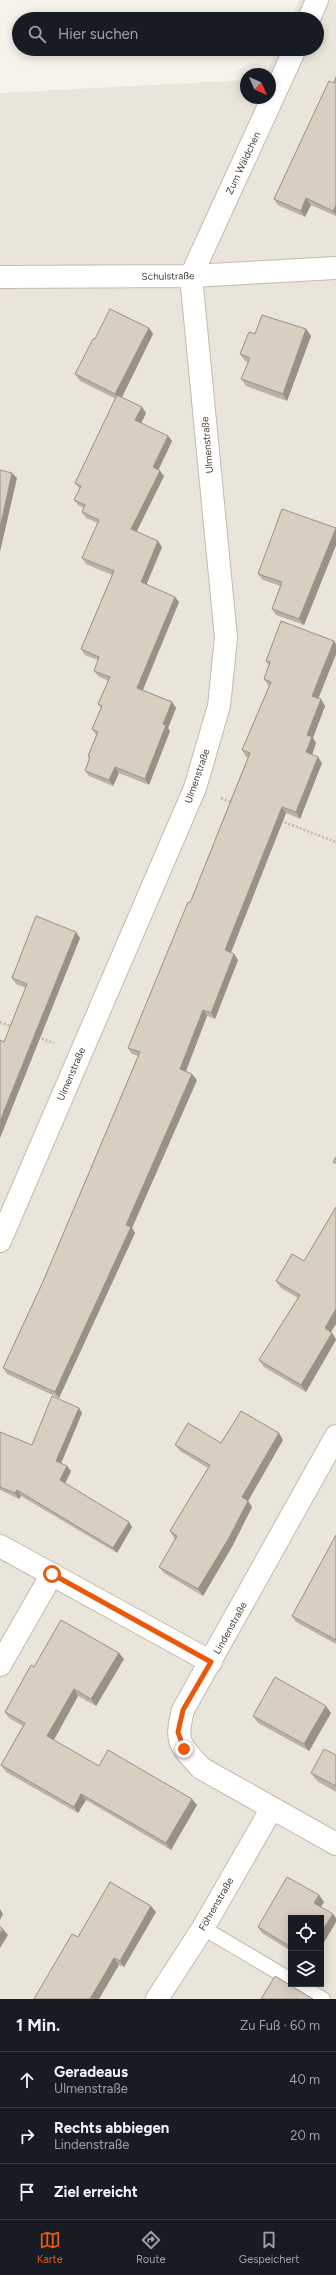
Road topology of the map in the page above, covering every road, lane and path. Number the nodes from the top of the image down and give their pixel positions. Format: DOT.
graph roads {
  1 [pos="317,0"];
  2 [pos="312,12"];
  3 [pos="292,56"];
  4 [pos="336,268"];
  5 [pos="191,276"];
  6 [pos="0,277"];
  7 [pos="195,788"];
  8 [pos="237,804"];
  9 [pos="280,821"];
  10 [pos="336,842"];
  11 [pos="0,1022"];
  12 [pos="14,1028"];
  13 [pos="36,1036"];
  14 [pos="80,1054"];
  15 [pos="0,1241"];
  16 [pos="336,1436"];
  17 [pos="0,1546"];
  18 [pos="52,1574"];
  19 [pos="211,1662"];
  20 [pos="0,1665"];
  21 [pos="272,1808"];
  22 [pos="336,1844"];
  23 [pos="203,1928"];
  24 [pos="288,1978"];
  25 [pos="302,1987"];
  26 [pos="157,1999"];
  27 [pos="323,1999"];
  1 -- 2 [label="street"];
  3 -- 5 [label="street, Zum Wäldchen"];
  4 -- 5 [label="street, Schulstraße"];
  5 -- 6 [label="street, Schulstraße"];
  5 -- 7 [label="street, Ulmenstraße"];
  7 -- 8 [label="path"];
  7 -- 14 [label="street, Ulmenstraße"];
  9 -- 10 [label="path"];
  11 -- 12 [label="path"];
  13 -- 14 [label="path"];
  14 -- 15 [label="street, Ulmenstraße"];
  16 -- 19 [label="street, Lindenstraße"];
  17 -- 18 [label="street"];
  18 -- 19 [label="street"];
  18 -- 20 [label="street"];
  19 -- 21 [label="street, Lindenstraße"];
  21 -- 22 [label="street, Lindenstraße"];
  21 -- 23 [label="street, Föhrenstraße"];
  23 -- 24 [label="lane"];
  23 -- 26 [label="street, Föhrenstraße"];
  25 -- 27 [label="lane"];
}
